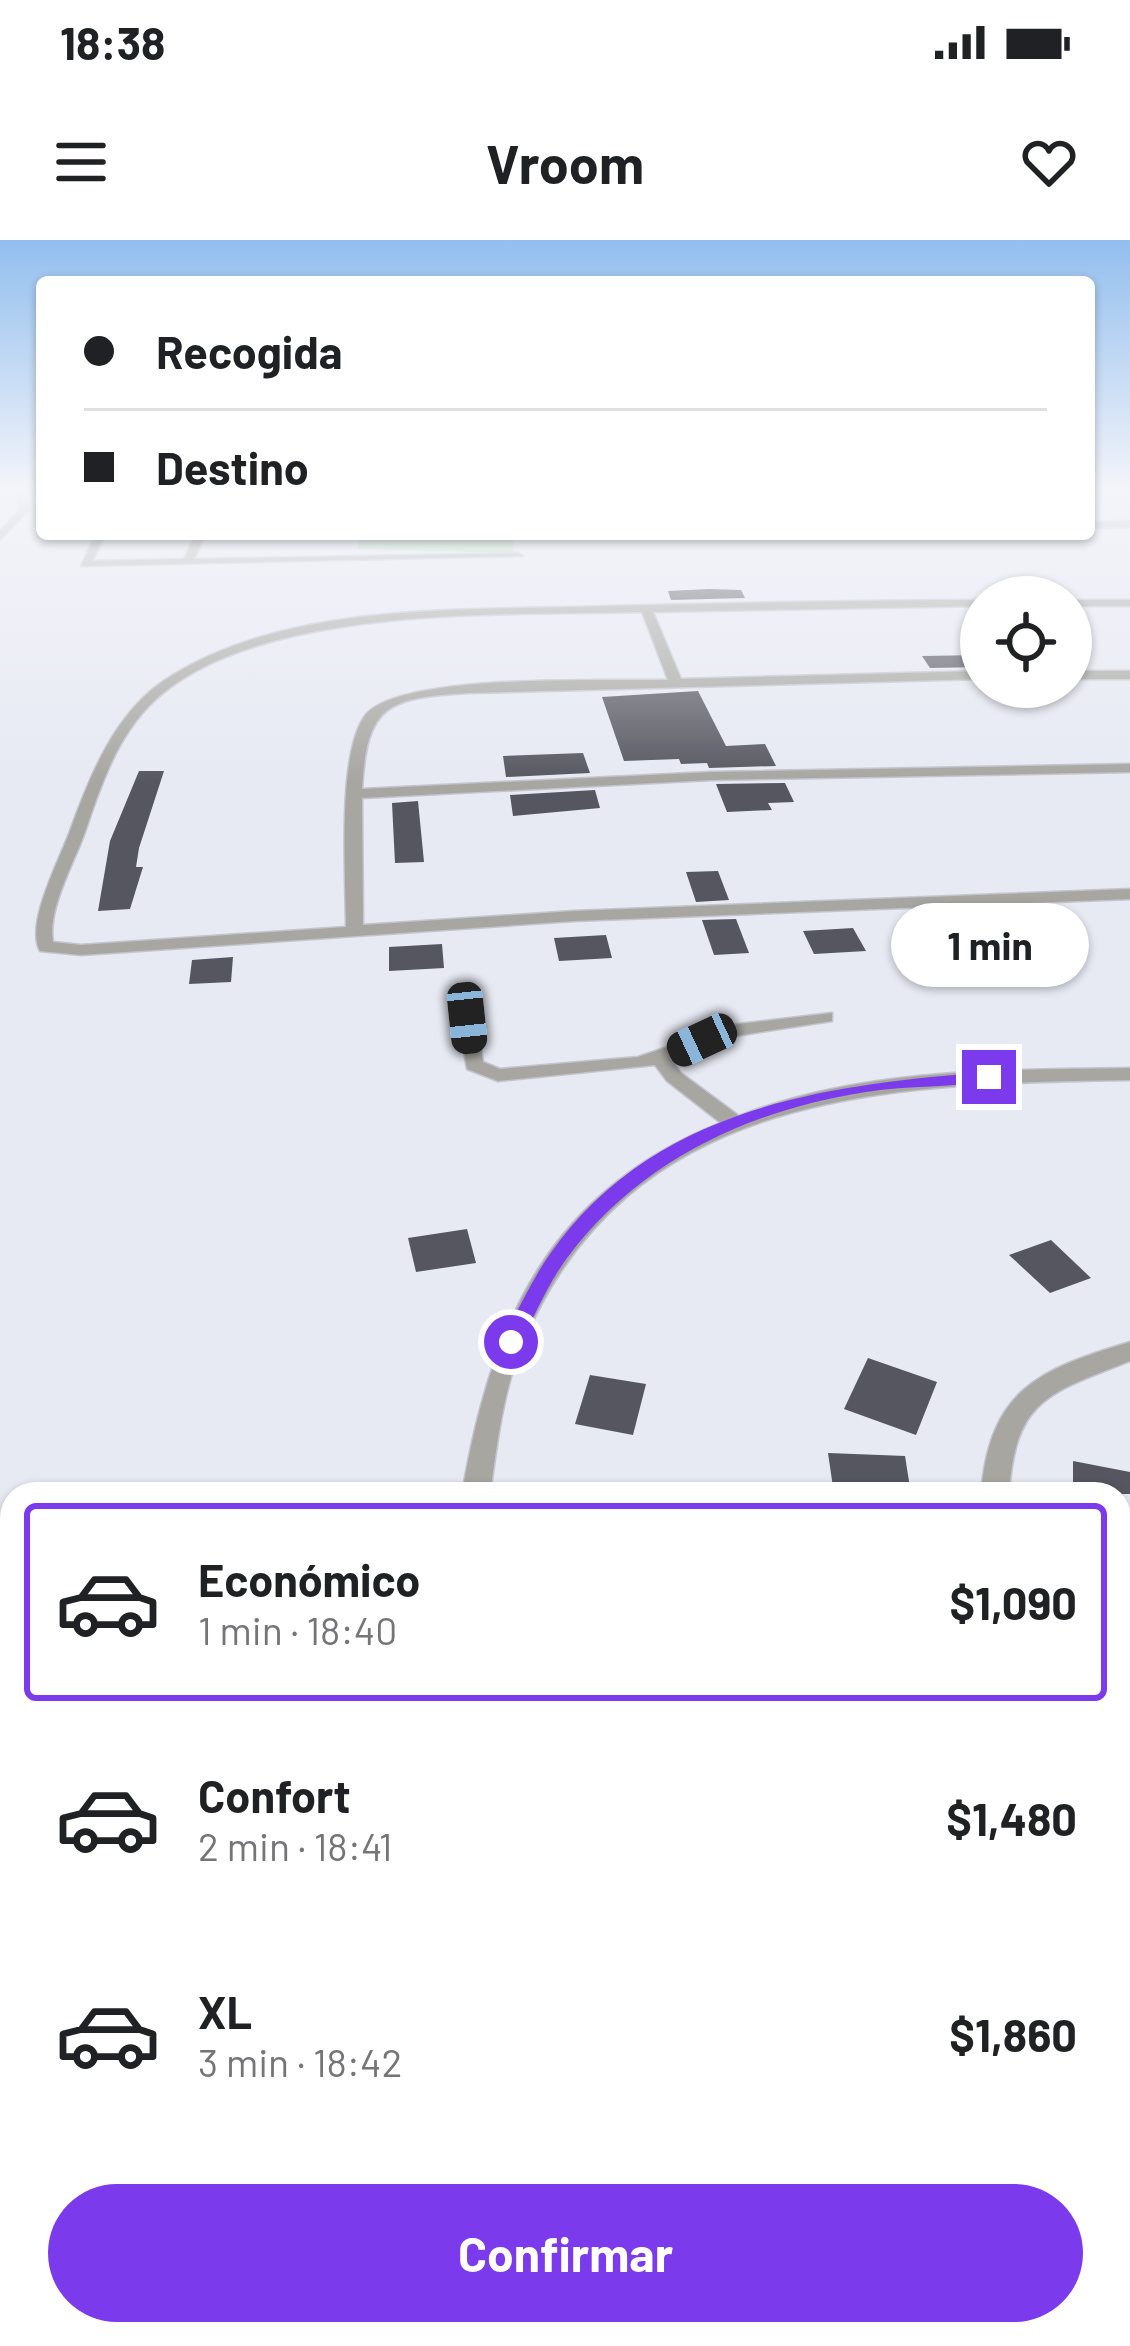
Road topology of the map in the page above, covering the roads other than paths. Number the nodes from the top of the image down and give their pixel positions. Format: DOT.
graph roads {
  1 [pos="960,603"];
  2 [pos="1092,603"];
  3 [pos="1130,603"];
  4 [pos="646,609"];
  5 [pos="960,676"];
  6 [pos="1092,676"];
  7 [pos="1130,676"];
  8 [pos="675,681"];
  9 [pos="1130,768"];
  10 [pos="355,794"];
  11 [pos="1130,894"];
  12 [pos="355,929"];
  13 [pos="825,1017"];
  14 [pos="467,1018"];
  15 [pos="661,1059"];
  16 [pos="1130,1074"];
  17 [pos="732,1121"];
  18 [pos="1130,1351"];
  19 [pos="478,1482"];
  20 [pos="995,1482"];
  1 -- 4 [label="street"];
  2 -- 3 [label="street"];
  4 -- 8 [label="street"];
  4 -- 12 [label="street"];
  5 -- 8 [label="street"];
  6 -- 7 [label="street"];
  8 -- 10 [label="street"];
  9 -- 10 [label="street"];
  10 -- 12 [label="street"];
  11 -- 12 [label="street"];
  13 -- 15 [label="street"];
  14 -- 15 [label="street"];
  15 -- 17 [label="street"];
  16 -- 17 [label="street"];
  17 -- 19 [label="street"];
  18 -- 20 [label="street"];
}
